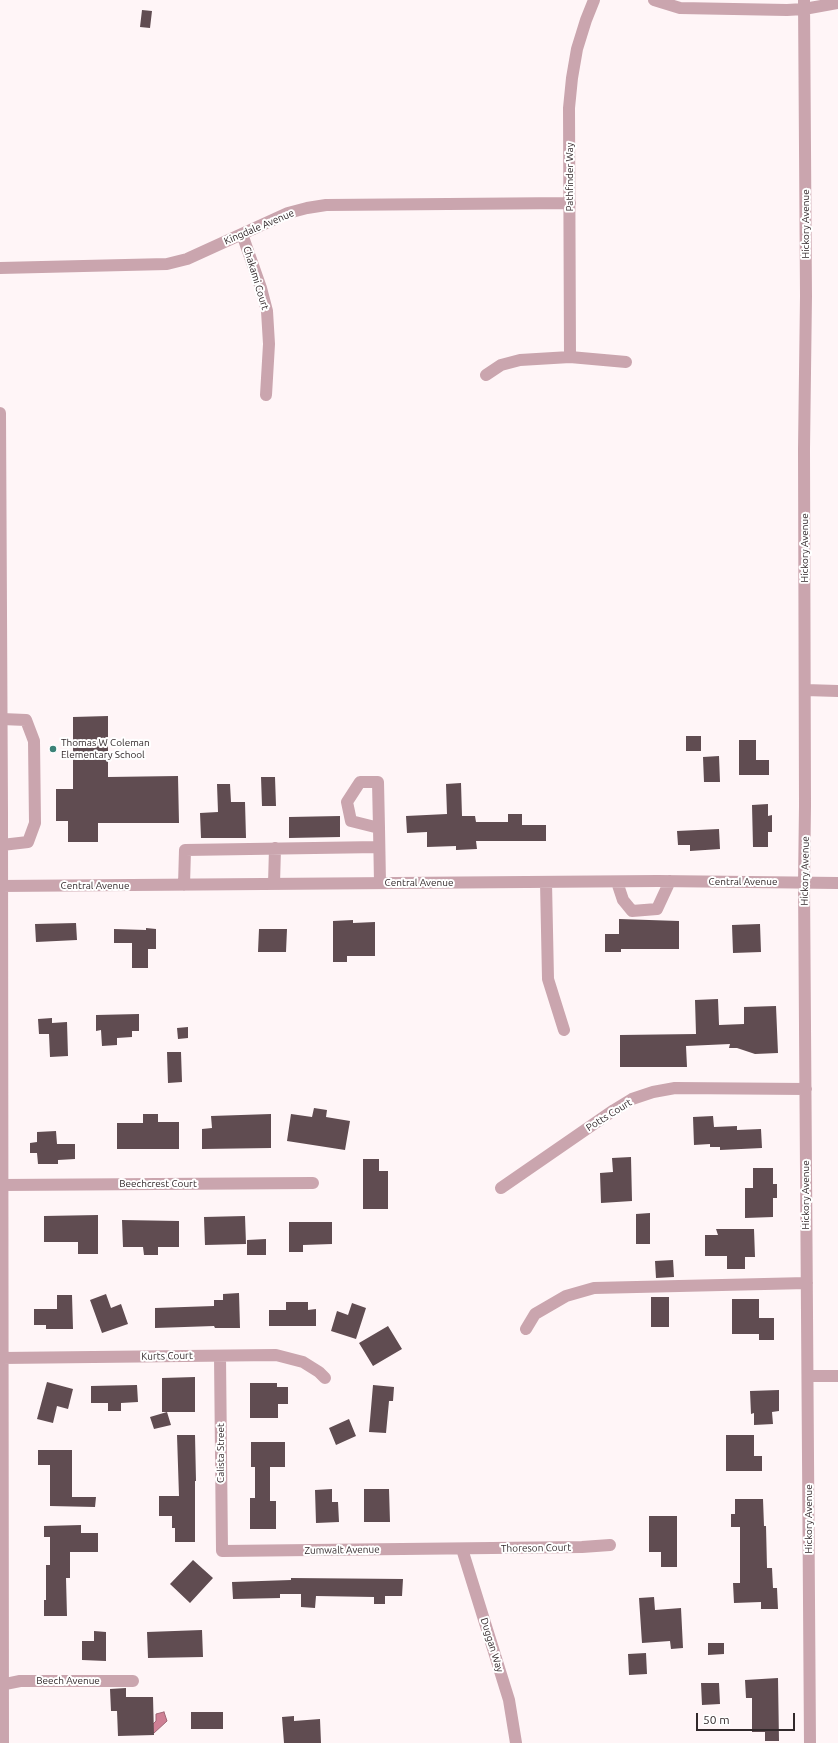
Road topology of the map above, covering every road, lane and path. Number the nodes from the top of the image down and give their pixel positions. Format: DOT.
graph roads {
  1 [pos="594,0"];
  2 [pos="654,0"];
  3 [pos="838,3"];
  4 [pos="804,4"];
  5 [pos="570,204"];
  6 [pos="242,234"];
  7 [pos="0,268"];
  8 [pos="570,357"];
  9 [pos="626,362"];
  10 [pos="486,375"];
  11 [pos="266,395"];
  12 [pos="0,413"];
  13 [pos="0,478"];
  14 [pos="805,690"];
  15 [pos="838,691"];
  16 [pos="1,700"];
  17 [pos="2,719"];
  18 [pos="379,828"];
  19 [pos="2,845"];
  20 [pos="379,847"];
  21 [pos="275,848"];
  22 [pos="670,881"];
  23 [pos="546,882"];
  24 [pos="617,882"];
  25 [pos="380,883"];
  26 [pos="804,883"];
  27 [pos="838,883"];
  28 [pos="274,884"];
  29 [pos="184,885"];
  30 [pos="1,886"];
  31 [pos="564,1030"];
  32 [pos="806,1088"];
  33 [pos="1,1125"];
  34 [pos="314,1183"];
  35 [pos="2,1185"];
  36 [pos="501,1188"];
  37 [pos="807,1283"];
  38 [pos="526,1328"];
  39 [pos="220,1356"];
  40 [pos="2,1358"];
  41 [pos="808,1376"];
  42 [pos="838,1376"];
  43 [pos="326,1378"];
  44 [pos="1,1413"];
  45 [pos="610,1545"];
  46 [pos="462,1549"];
  47 [pos="222,1551"];
  48 [pos="1,1597"];
  49 [pos="133,1681"];
  50 [pos="1,1685"];
  51 [pos="3,1743"];
  52 [pos="516,1743"];
  53 [pos="810,1743"];
  1 -- 5 [label="street, Pathfinder Way"];
  2 -- 4 [label="street"];
  3 -- 4 [label="street"];
  4 -- 14 [label="street, Hickory Avenue"];
  5 -- 6 [label="street, Kingdale Avenue"];
  5 -- 8 [label="street, Pathfinder Way"];
  6 -- 7 [label="street, Kingdale Avenue"];
  6 -- 11 [label="street, Chakami Court"];
  8 -- 9 [label="street"];
  8 -- 10 [label="street"];
  12 -- 13 [label="street"];
  13 -- 16 [label="street"];
  14 -- 15 [label="street"];
  14 -- 26 [label="street, Hickory Avenue"];
  16 -- 17 [label="street"];
  17 -- 19 [label="street"];
  17 -- 19 [label="street"];
  18 -- 20 [label="street"];
  19 -- 30 [label="street"];
  20 -- 21 [label="street"];
  20 -- 25 [label="street"];
  21 -- 28 [label="street"];
  21 -- 29 [label="street"];
  22 -- 24 [label="street, Central Avenue"];
  22 -- 24 [label="street"];
  22 -- 26 [label="street, Central Avenue"];
  23 -- 24 [label="street, Central Avenue"];
  23 -- 25 [label="street, Central Avenue"];
  23 -- 31 [label="street"];
  25 -- 28 [label="street, Central Avenue"];
  26 -- 27 [label="street, Central Avenue"];
  26 -- 32 [label="street, Hickory Avenue"];
  28 -- 29 [label="street, Central Avenue"];
  29 -- 30 [label="street, Central Avenue"];
  30 -- 33 [label="street"];
  32 -- 36 [label="street, Potts Court"];
  32 -- 37 [label="street, Hickory Avenue"];
  33 -- 35 [label="street"];
  34 -- 35 [label="street, Beechcrest Court"];
  35 -- 40 [label="street"];
  37 -- 38 [label="street"];
  37 -- 41 [label="street, Hickory Avenue"];
  39 -- 40 [label="street, Kurts Court"];
  39 -- 43 [label="street, Kurts Court"];
  39 -- 47 [label="street, Calista Street"];
  40 -- 44 [label="street"];
  41 -- 42 [label="street"];
  41 -- 53 [label="street, Hickory Avenue"];
  44 -- 48 [label="street"];
  45 -- 46 [label="street, Thoreson Court"];
  46 -- 47 [label="street, Zumwalt Avenue"];
  46 -- 52 [label="street, Duggan Way"];
  48 -- 50 [label="street"];
  49 -- 50 [label="street, Beech Avenue"];
  50 -- 51 [label="street"];
}
